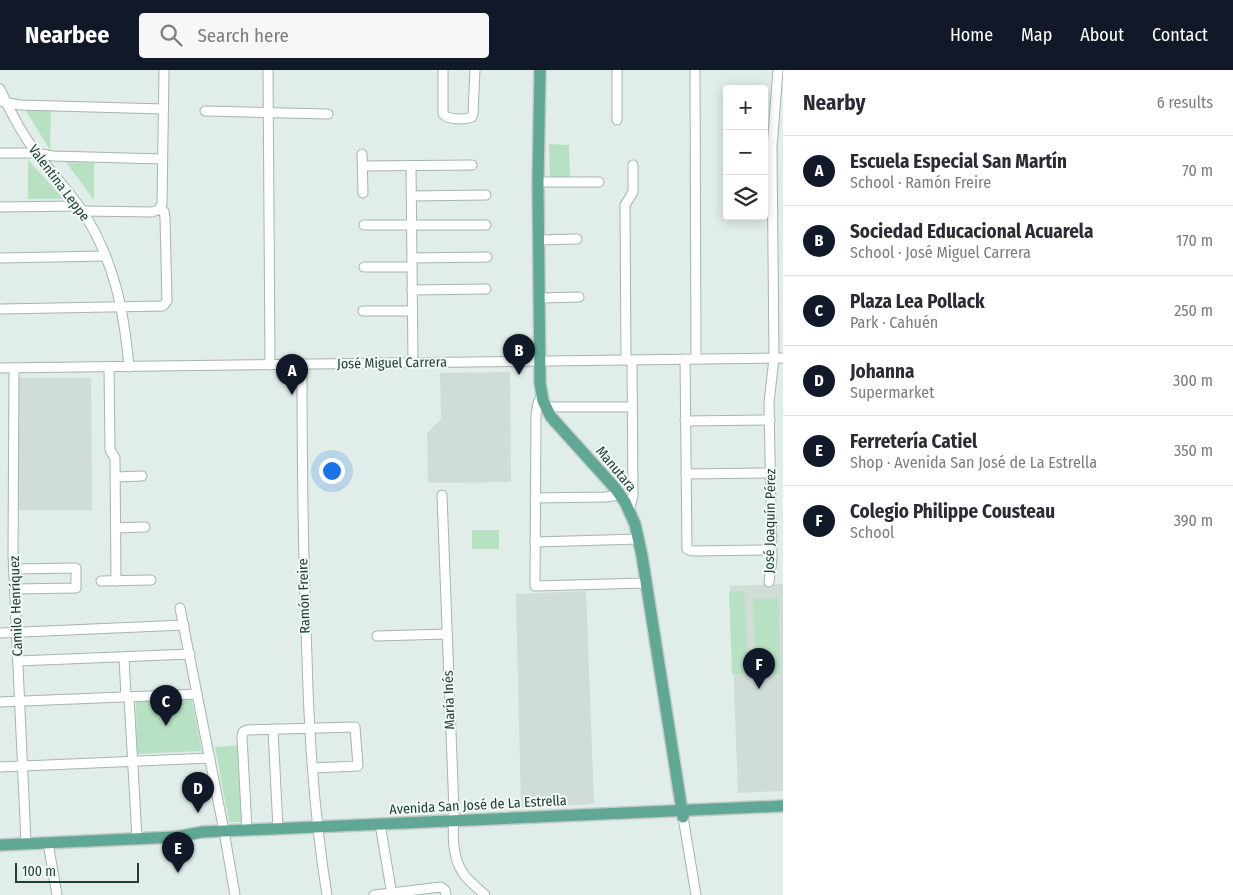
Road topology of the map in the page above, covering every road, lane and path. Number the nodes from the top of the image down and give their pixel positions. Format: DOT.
graph roads {
  1 [pos="164,70"];
  2 [pos="268,70"];
  3 [pos="443,70"];
  4 [pos="474,70"];
  5 [pos="540,70"];
  6 [pos="617,70"];
  7 [pos="695,70"];
  8 [pos="778,70"];
  9 [pos="0,90"];
  10 [pos="3,102"];
  11 [pos="163,110"];
  12 [pos="205,111"];
  13 [pos="268,113"];
  14 [pos="328,114"];
  15 [pos="617,120"];
  16 [pos="0,153"];
  17 [pos="36,153"];
  18 [pos="362,154"];
  19 [pos="162,159"];
  20 [pos="472,165"];
  21 [pos="362,166"];
  22 [pos="411,166"];
  23 [pos="632,166"];
  24 [pos="538,182"];
  25 [pos="599,182"];
  26 [pos="363,192"];
  27 [pos="486,195"];
  28 [pos="412,196"];
  29 [pos="0,207"];
  30 [pos="80,208"];
  31 [pos="160,208"];
  32 [pos="364,225"];
  33 [pos="412,225"];
  34 [pos="486,225"];
  35 [pos="539,240"];
  36 [pos="577,240"];
  37 [pos="105,256"];
  38 [pos="0,258"];
  39 [pos="487,258"];
  40 [pos="412,262"];
  41 [pos="364,267"];
  42 [pos="486,289"];
  43 [pos="412,290"];
  44 [pos="579,297"];
  45 [pos="540,298"];
  46 [pos="122,307"];
  47 [pos="0,309"];
  48 [pos="363,311"];
  49 [pos="412,311"];
  50 [pos="778,358"];
  51 [pos="685,359"];
  52 [pos="696,359"];
  53 [pos="629,360"];
  54 [pos="540,361"];
  55 [pos="412,363"];
  56 [pos="302,364"];
  57 [pos="270,365"];
  58 [pos="109,367"];
  59 [pos="129,367"];
  60 [pos="0,368"];
  61 [pos="14,368"];
  62 [pos="543,401"];
  63 [pos="632,407"];
  64 [pos="770,420"];
  65 [pos="685,421"];
  66 [pos="770,473"];
  67 [pos="686,474"];
  68 [pos="142,476"];
  69 [pos="116,477"];
  70 [pos="620,494"];
  71 [pos="442,495"];
  72 [pos="535,498"];
  73 [pos="629,510"];
  74 [pos="144,527"];
  75 [pos="116,528"];
  76 [pos="639,539"];
  77 [pos="535,542"];
  78 [pos="772,550"];
  79 [pos="14,569"];
  80 [pos="151,580"];
  81 [pos="101,581"];
  82 [pos="116,581"];
  83 [pos="769,582"];
  84 [pos="646,583"];
  85 [pos="15,589"];
  86 [pos="180,608"];
  87 [pos="184,625"];
  88 [pos="17,632"];
  89 [pos="0,633"];
  90 [pos="447,634"];
  91 [pos="377,636"];
  92 [pos="190,654"];
  93 [pos="124,657"];
  94 [pos="18,661"];
  95 [pos="197,694"];
  96 [pos="128,697"];
  97 [pos="20,701"];
  98 [pos="0,702"];
  99 [pos="273,729"];
  100 [pos="309,729"];
  101 [pos="210,758"];
  102 [pos="133,761"];
  103 [pos="23,766"];
  104 [pos="0,767"];
  105 [pos="312,768"];
  106 [pos="783,806"];
  107 [pos="783,813"];
  108 [pos="682,814"];
  109 [pos="453,824"];
  110 [pos="381,827"];
  111 [pos="278,829"];
  112 [pos="247,830"];
  113 [pos="318,831"];
  114 [pos="225,835"];
  115 [pos="137,838"];
  116 [pos="48,842"];
  117 [pos="26,844"];
  118 [pos="0,845"];
  119 [pos="443,891"];
  120 [pos="392,894"];
  121 [pos="57,895"];
  122 [pos="235,895"];
  123 [pos="327,895"];
  124 [pos="374,895"];
  125 [pos="485,895"];
  126 [pos="696,895"];
  1 -- 11 [label="street"];
  2 -- 13 [label="street"];
  3 -- 4 [label="street"];
  5 -- 24 [label="main road"];
  6 -- 15 [label="street"];
  7 -- 52 [label="street"];
  8 -- 50 [label="street, José Joaquín Pérez"];
  9 -- 10 [label="street, Valentina Leppe"];
  10 -- 11 [label="street"];
  10 -- 17 [label="street, Valentina Leppe"];
  11 -- 19 [label="street"];
  12 -- 13 [label="street"];
  13 -- 14 [label="street"];
  13 -- 57 [label="street"];
  16 -- 17 [label="street"];
  17 -- 19 [label="street"];
  17 -- 30 [label="street, Valentina Leppe"];
  18 -- 21 [label="street"];
  19 -- 31 [label="street"];
  20 -- 22 [label="street"];
  21 -- 22 [label="street"];
  21 -- 26 [label="street"];
  22 -- 28 [label="street"];
  23 -- 53 [label="street"];
  24 -- 25 [label="street"];
  24 -- 35 [label="main road"];
  27 -- 28 [label="street"];
  28 -- 33 [label="street"];
  29 -- 30 [label="street"];
  30 -- 31 [label="street"];
  30 -- 37 [label="street, Valentina Leppe"];
  31 -- 46 [label="street"];
  32 -- 33 [label="street"];
  33 -- 34 [label="street"];
  33 -- 40 [label="street"];
  35 -- 36 [label="street"];
  35 -- 45 [label="main road"];
  37 -- 38 [label="street"];
  37 -- 46 [label="street, Valentina Leppe"];
  39 -- 40 [label="street"];
  40 -- 41 [label="street"];
  40 -- 43 [label="street"];
  42 -- 43 [label="street"];
  43 -- 49 [label="street"];
  44 -- 45 [label="street"];
  45 -- 54 [label="main road"];
  46 -- 47 [label="street"];
  46 -- 59 [label="street, Valentina Leppe"];
  48 -- 49 [label="street"];
  49 -- 55 [label="street"];
  50 -- 52 [label="street, José Miguel Carrera"];
  50 -- 64 [label="street, José Joaquín Pérez"];
  51 -- 52 [label="street, José Miguel Carrera"];
  51 -- 53 [label="street, José Miguel Carrera"];
  51 -- 65 [label="street"];
  53 -- 54 [label="street, José Miguel Carrera"];
  53 -- 63 [label="street"];
  54 -- 55 [label="street, José Miguel Carrera"];
  54 -- 62 [label="main road"];
  55 -- 56 [label="street, José Miguel Carrera"];
  56 -- 57 [label="street, José Miguel Carrera"];
  56 -- 100 [label="street, Ramón Freire"];
  57 -- 59 [label="street, José Miguel Carrera"];
  58 -- 59 [label="street, José Miguel Carrera"];
  58 -- 61 [label="street, José Miguel Carrera"];
  58 -- 69 [label="street"];
  60 -- 61 [label="street, José Miguel Carrera"];
  61 -- 79 [label="street, Camilo Henríquez"];
  62 -- 63 [label="street"];
  62 -- 70 [label="main road, Manutara"];
  62 -- 72 [label="street"];
  63 -- 73 [label="street"];
  64 -- 65 [label="street"];
  64 -- 66 [label="street, José Joaquín Pérez"];
  65 -- 67 [label="street"];
  66 -- 67 [label="street"];
  66 -- 78 [label="street, José Joaquín Pérez"];
  67 -- 78 [label="street"];
  68 -- 69 [label="street"];
  69 -- 75 [label="street"];
  70 -- 72 [label="street"];
  70 -- 73 [label="main road, Manutara"];
  71 -- 90 [label="street, María Inés"];
  72 -- 77 [label="street"];
  73 -- 76 [label="main road, Manutara"];
  74 -- 75 [label="street"];
  75 -- 82 [label="street"];
  76 -- 77 [label="street"];
  76 -- 84 [label="main road, Manutara"];
  77 -- 84 [label="street"];
  78 -- 83 [label="street, José Joaquín Pérez"];
  79 -- 85 [label="street, Camilo Henríquez"];
  79 -- 85 [label="street"];
  80 -- 82 [label="street"];
  81 -- 82 [label="street"];
  84 -- 108 [label="main road, Manutara"];
  85 -- 88 [label="street, Camilo Henríquez"];
  86 -- 87 [label="street"];
  87 -- 88 [label="street"];
  87 -- 92 [label="street"];
  88 -- 89 [label="street"];
  88 -- 94 [label="street, Camilo Henríquez"];
  90 -- 91 [label="street"];
  90 -- 109 [label="street, María Inés"];
  92 -- 93 [label="street"];
  92 -- 95 [label="street"];
  93 -- 94 [label="street"];
  93 -- 96 [label="street"];
  94 -- 97 [label="street, Camilo Henríquez"];
  95 -- 96 [label="street"];
  95 -- 101 [label="street"];
  96 -- 97 [label="street"];
  96 -- 102 [label="street"];
  97 -- 98 [label="street"];
  97 -- 103 [label="street, Camilo Henríquez"];
  99 -- 100 [label="street"];
  99 -- 111 [label="street"];
  99 -- 112 [label="street"];
  100 -- 105 [label="street, Ramón Freire"];
  100 -- 105 [label="street"];
  101 -- 102 [label="street"];
  101 -- 114 [label="street"];
  102 -- 103 [label="street"];
  102 -- 115 [label="street"];
  103 -- 104 [label="street"];
  103 -- 117 [label="street, Camilo Henríquez"];
  105 -- 113 [label="street, Ramón Freire"];
  106 -- 108 [label="main road, Avenida San José de La Estrella"];
  107 -- 108 [label="main road, Avenida San José de La Estrella"];
  108 -- 109 [label="main road, Avenida San José de La Estrella"];
  108 -- 126 [label="street, Manutara"];
  109 -- 110 [label="main road, Avenida San José de La Estrella"];
  109 -- 125 [label="street, María Inés"];
  110 -- 113 [label="main road, Avenida San José de La Estrella"];
  110 -- 120 [label="street"];
  111 -- 112 [label="main road, Avenida San José de La Estrella"];
  111 -- 113 [label="main road, Avenida San José de La Estrella"];
  112 -- 114 [label="main road, Avenida San José de La Estrella"];
  113 -- 114 [label="main road, Avenida San José de La Estrella"];
  113 -- 123 [label="street, Ramón Freire"];
  114 -- 115 [label="main road, Avenida San José de La Estrella"];
  114 -- 122 [label="street"];
  115 -- 116 [label="main road, Avenida San José de La Estrella"];
  116 -- 117 [label="main road, Avenida San José de La Estrella"];
  116 -- 121 [label="street"];
  117 -- 118 [label="main road, Avenida San José de La Estrella"];
  119 -- 120 [label="street"];
  120 -- 124 [label="street"];
}
